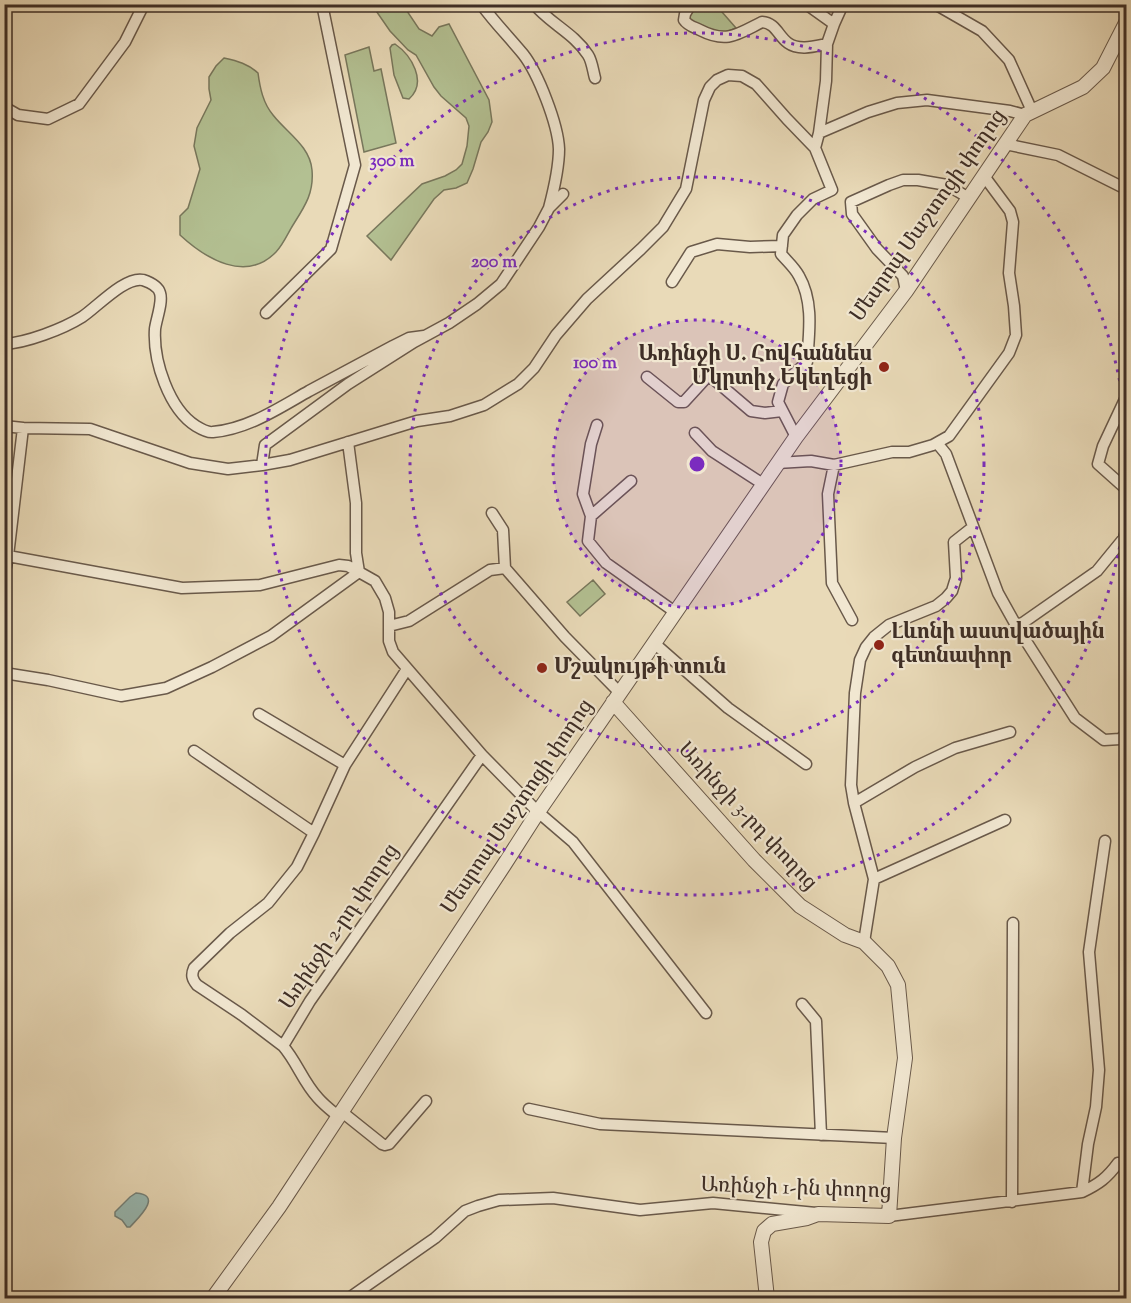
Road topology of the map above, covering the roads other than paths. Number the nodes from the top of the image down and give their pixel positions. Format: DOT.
graph roads {
  1 [pos="144,4"];
  2 [pos="322,4"];
  3 [pos="481,4"];
  4 [pos="534,4"];
  5 [pos="691,4"];
  6 [pos="806,4"];
  7 [pos="843,4"];
  8 [pos="935,4"];
  9 [pos="1126,23"];
  10 [pos="834,24"];
  11 [pos="827,44"];
  12 [pos="595,78"];
  13 [pos="4,107"];
  14 [pos="1029,113"];
  15 [pos="819,133"];
  16 [pos="1005,144"];
  17 [pos="815,148"];
  18 [pos="984,176"];
  19 [pos="1126,189"];
  20 [pos="563,194"];
  21 [pos="969,198"];
  22 [pos="549,208"];
  23 [pos="782,246"];
  24 [pos="672,282"];
  25 [pos="906,291"];
  26 [pos="266,313"];
  27 [pos="424,336"];
  28 [pos="4,344"];
  29 [pos="647,377"];
  30 [pos="1126,397"];
  31 [pos="782,411"];
  32 [pos="597,425"];
  33 [pos="4,426"];
  34 [pos="23,428"];
  35 [pos="695,433"];
  36 [pos="796,437"];
  37 [pos="348,442"];
  38 [pos="937,443"];
  39 [pos="777,463"];
  40 [pos="262,465"];
  41 [pos="834,465"];
  42 [pos="631,481"];
  43 [pos="763,484"];
  44 [pos="1126,489"];
  45 [pos="492,513"];
  46 [pos="591,516"];
  47 [pos="973,527"];
  48 [pos="1126,531"];
  49 [pos="8,556"];
  50 [pos="505,568"];
  51 [pos="359,572"];
  52 [pos="4,577"];
  53 [pos="675,612"];
  54 [pos="852,620"];
  55 [pos="389,626"];
  56 [pos="1017,627"];
  57 [pos="654,642"];
  58 [pos="407,669"];
  59 [pos="4,673"];
  60 [pos="616,698"];
  61 [pos="259,714"];
  62 [pos="1010,732"];
  63 [pos="1126,734"];
  64 [pos="194,751"];
  65 [pos="482,755"];
  66 [pos="806,764"];
  67 [pos="345,765"];
  68 [pos="854,803"];
  69 [pos="538,812"];
  70 [pos="1005,820"];
  71 [pos="314,833"];
  72 [pos="1105,841"];
  73 [pos="874,879"];
  74 [pos="1013,923"];
  75 [pos="864,942"];
  76 [pos="802,1005"];
  77 [pos="706,1013"];
  78 [pos="283,1046"];
  79 [pos="426,1101"];
  80 [pos="529,1109"];
  81 [pos="341,1114"];
  82 [pos="822,1135"];
  83 [pos="894,1138"];
  84 [pos="1118,1163"];
  85 [pos="1082,1192"];
  86 [pos="1012,1202"];
  87 [pos="819,1214"];
  88 [pos="889,1216"];
  89 [pos="213,1299"];
  90 [pos="349,1299"];
  91 [pos="767,1299"];
  1 -- 13 [label="street"];
  2 -- 26 [label="street"];
  3 -- 22 [label="street"];
  4 -- 12 [label="street"];
  5 -- 11 [label="street"];
  6 -- 10 [label="street"];
  7 -- 10 [label="street"];
  8 -- 14 [label="street"];
  9 -- 14 [label="street"];
  10 -- 11 [label="street"];
  11 -- 15 [label="street"];
  14 -- 15 [label="street"];
  14 -- 16 [label="street, Մեսրոպ Մաշտոցի փողոց"];
  15 -- 17 [label="street"];
  16 -- 18 [label="street, Մեսրոպ Մաշտոցի փողոց"];
  16 -- 19 [label="street"];
  17 -- 23 [label="street"];
  17 -- 37 [label="street"];
  18 -- 21 [label="street, Մեսրոպ Մաշտոցի փողոց"];
  18 -- 38 [label="street"];
  20 -- 22 [label="street"];
  21 -- 25 [label="street, Մեսրոպ Մաշտոցի փողոց"];
  21 -- 25 [label="street"];
  22 -- 27 [label="street"];
  23 -- 24 [label="street"];
  23 -- 31 [label="street"];
  25 -- 36 [label="street, Մեսրոպ Մաշտոցի փողոց"];
  27 -- 28 [label="street"];
  27 -- 40 [label="street"];
  29 -- 31 [label="street"];
  30 -- 44 [label="street"];
  31 -- 36 [label="street"];
  32 -- 46 [label="street"];
  33 -- 34 [label="street"];
  34 -- 40 [label="street"];
  34 -- 49 [label="street"];
  35 -- 43 [label="street"];
  36 -- 39 [label="street, Մեսրոպ Մաշտոցի փողոց"];
  37 -- 40 [label="street"];
  37 -- 51 [label="street"];
  38 -- 41 [label="street"];
  38 -- 47 [label="street"];
  39 -- 41 [label="street"];
  39 -- 43 [label="street, Մեսրոպ Մաշտոցի փողոց"];
  41 -- 54 [label="street"];
  42 -- 46 [label="street"];
  43 -- 53 [label="street, Մեսրոպ Մաշտոցի փողոց"];
  45 -- 50 [label="street"];
  46 -- 53 [label="street"];
  47 -- 56 [label="street"];
  47 -- 68 [label="street"];
  48 -- 56 [label="street"];
  49 -- 51 [label="street"];
  49 -- 52 [label="street"];
  50 -- 55 [label="street"];
  50 -- 60 [label="street"];
  51 -- 55 [label="street"];
  51 -- 59 [label="street"];
  53 -- 57 [label="street, Մեսրոպ Մաշտոցի փողոց"];
  55 -- 58 [label="street"];
  56 -- 63 [label="street"];
  57 -- 60 [label="street, Մեսրոպ Մաշտոցի փողոց"];
  57 -- 66 [label="street"];
  58 -- 65 [label="street"];
  58 -- 67 [label="street"];
  60 -- 69 [label="street, Մեսրոպ Մաշտոցի փողոց"];
  60 -- 75 [label="street, Առինջի 3-րդ փողոց"];
  61 -- 67 [label="street"];
  62 -- 68 [label="street"];
  64 -- 71 [label="street"];
  65 -- 69 [label="street"];
  65 -- 78 [label="street, Առինջի 2-րդ փողոց"];
  67 -- 71 [label="street"];
  68 -- 73 [label="street"];
  69 -- 77 [label="street"];
  69 -- 81 [label="street, Մեսրոպ Մաշտոցի փողոց"];
  70 -- 73 [label="street"];
  71 -- 78 [label="street"];
  72 -- 85 [label="street"];
  73 -- 75 [label="street"];
  74 -- 86 [label="street"];
  75 -- 83 [label="street, Առինջի 3-րդ փողոց"];
  76 -- 82 [label="street"];
  78 -- 81 [label="street"];
  79 -- 81 [label="street"];
  80 -- 82 [label="street"];
  81 -- 89 [label="street, Մեսրոպ Մաշտոցի փողոց"];
  82 -- 83 [label="street"];
  83 -- 88 [label="street, Առինջի 3-րդ փողոց"];
  84 -- 85 [label="street, Առինջի 1-ին փողոց"];
  85 -- 86 [label="street, Առինջի 1-ին փողոց"];
  86 -- 88 [label="street, Առինջի 1-ին փողոց"];
  87 -- 88 [label="street, Առինջի 1-ին փողոց"];
  87 -- 90 [label="street, Առինջի 1-ին փողոց"];
  87 -- 91 [label="street"];
}
